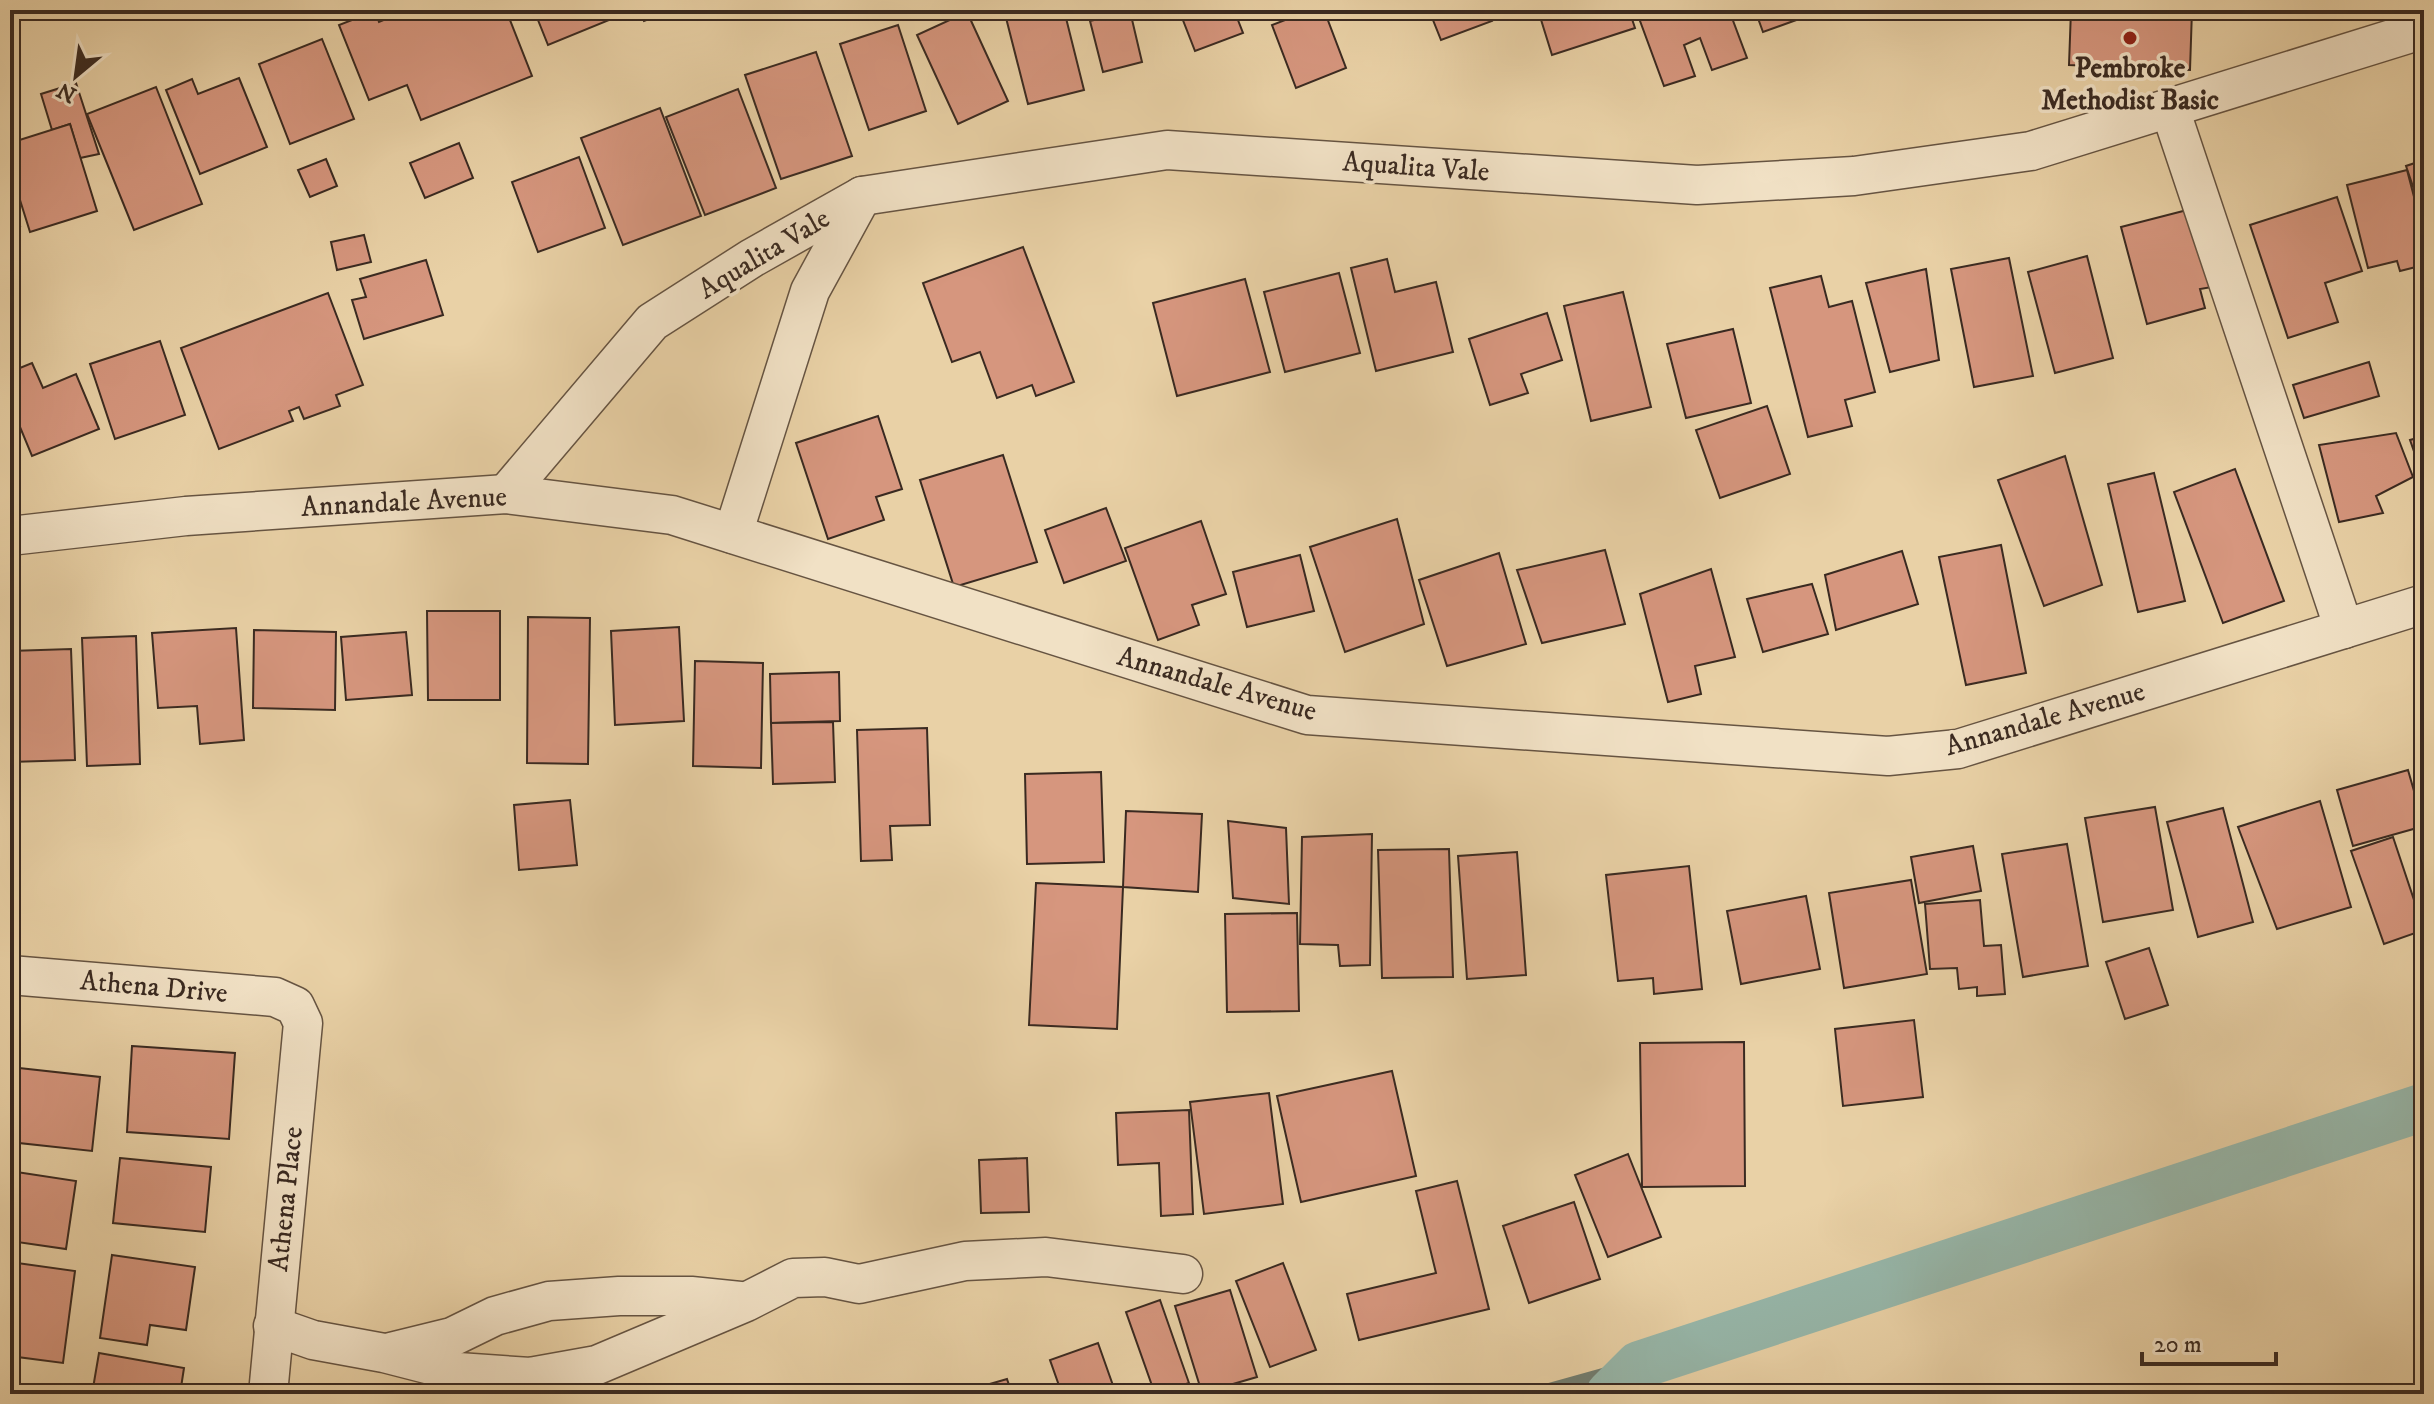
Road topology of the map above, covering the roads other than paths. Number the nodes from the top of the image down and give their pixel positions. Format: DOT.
graph roads {
  1 [pos="2424,29"];
  2 [pos="2170,109"];
  3 [pos="862,196"];
  4 [pos="506,494"];
  5 [pos="733,534"];
  6 [pos="10,536"];
  7 [pos="2424,604"];
  8 [pos="2344,629"];
  9 [pos="10,975"];
  10 [pos="295,1006"];
  11 [pos="1183,1274"];
  12 [pos="746,1302"];
  13 [pos="273,1326"];
  14 [pos="384,1353"];
  15 [pos="268,1394"];
  1 -- 2 [label="street, Aqualita Vale"];
  2 -- 3 [label="street, Aqualita Vale"];
  2 -- 8 [label="street"];
  3 -- 4 [label="street, Aqualita Vale"];
  3 -- 5 [label="street"];
  4 -- 5 [label="street, Annandale Avenue"];
  4 -- 6 [label="street, Annandale Avenue"];
  5 -- 8 [label="street, Annandale Avenue"];
  7 -- 8 [label="street, Annandale Avenue"];
  9 -- 10 [label="street, Athena Drive"];
  10 -- 13 [label="street, Athena Place"];
  11 -- 12 [label="street"];
  12 -- 14 [label="street"];
  12 -- 14 [label="street"];
  13 -- 14 [label="street"];
  13 -- 15 [label="street, Athena Place"];
}
